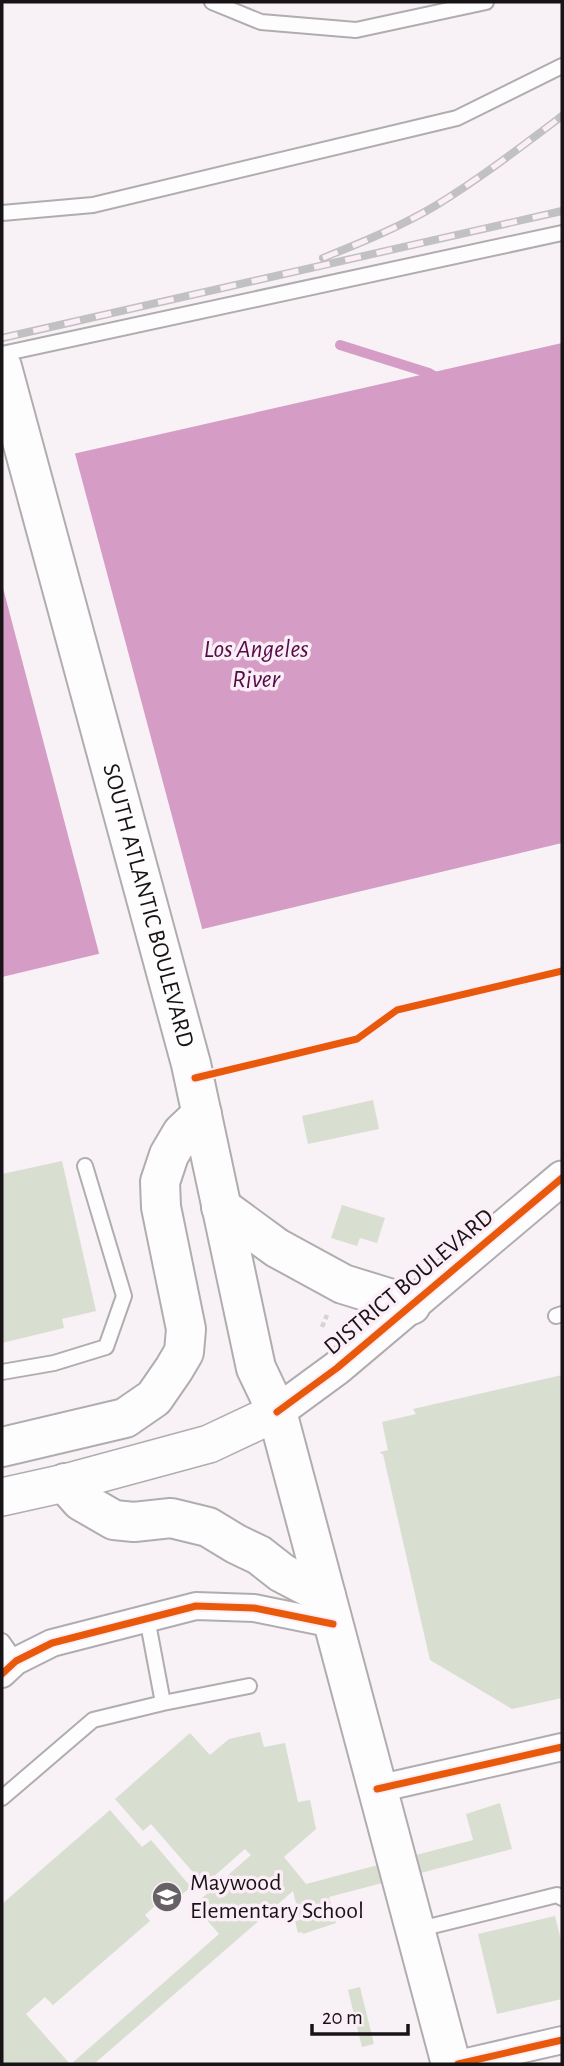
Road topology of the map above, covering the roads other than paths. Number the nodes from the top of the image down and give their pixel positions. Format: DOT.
graph roads {
  1 [pos="212,2"];
  2 [pos="486,2"];
  3 [pos="562,66"];
  4 [pos="2,213"];
  5 [pos="562,233"];
  6 [pos="2,365"];
  7 [pos="202,1114"];
  8 [pos="85,1167"];
  9 [pos="562,1178"];
  10 [pos="221,1207"];
  11 [pos="411,1305"];
  12 [pos="2,1372"];
  13 [pos="277,1412"];
  14 [pos="2,1447"];
  15 [pos="65,1483"];
  16 [pos="2,1497"];
  17 [pos="329,1610"];
  18 [pos="147,1619"];
  19 [pos="7,1659"];
  20 [pos="249,1685"];
  21 [pos="163,1703"];
  22 [pos="562,1747"];
  23 [pos="375,1781"];
  24 [pos="2,1798"];
  25 [pos="560,1897"];
  26 [pos="415,1930"];
  27 [pos="562,2040"];
  28 [pos="451,2064"];
  29 [pos="458,2064"];
  1 -- 2 [label="lane"];
  3 -- 4 [label="lane"];
  5 -- 6 [label="lane"];
  6 -- 7 [label="main road, SOUTH ATLANTIC BOULEVARD"];
  7 -- 10 [label="main road, SOUTH ATLANTIC BOULEVARD"];
  7 -- 14 [label="main road"];
  8 -- 12 [label="lane"];
  9 -- 11 [label="street, DISTRICT BOULEVARD"];
  10 -- 11 [label="main road"];
  10 -- 13 [label="main road, SOUTH ATLANTIC BOULEVARD"];
  11 -- 13 [label="street, DISTRICT BOULEVARD"];
  13 -- 15 [label="main road, DISTRICT BOULEVARD"];
  13 -- 17 [label="main road, SOUTH ATLANTIC BOULEVARD"];
  15 -- 16 [label="main road, DISTRICT BOULEVARD"];
  15 -- 17 [label="main road"];
  17 -- 18 [label="street"];
  17 -- 23 [label="main road, SOUTH ATLANTIC BOULEVARD"];
  18 -- 19 [label="street"];
  18 -- 21 [label="lane"];
  20 -- 21 [label="lane"];
  21 -- 24 [label="lane"];
  22 -- 23 [label="street"];
  23 -- 26 [label="main road, SOUTH ATLANTIC BOULEVARD"];
  25 -- 26 [label="lane"];
  26 -- 28 [label="main road, SOUTH ATLANTIC BOULEVARD"];
  27 -- 29 [label="street"];
}
